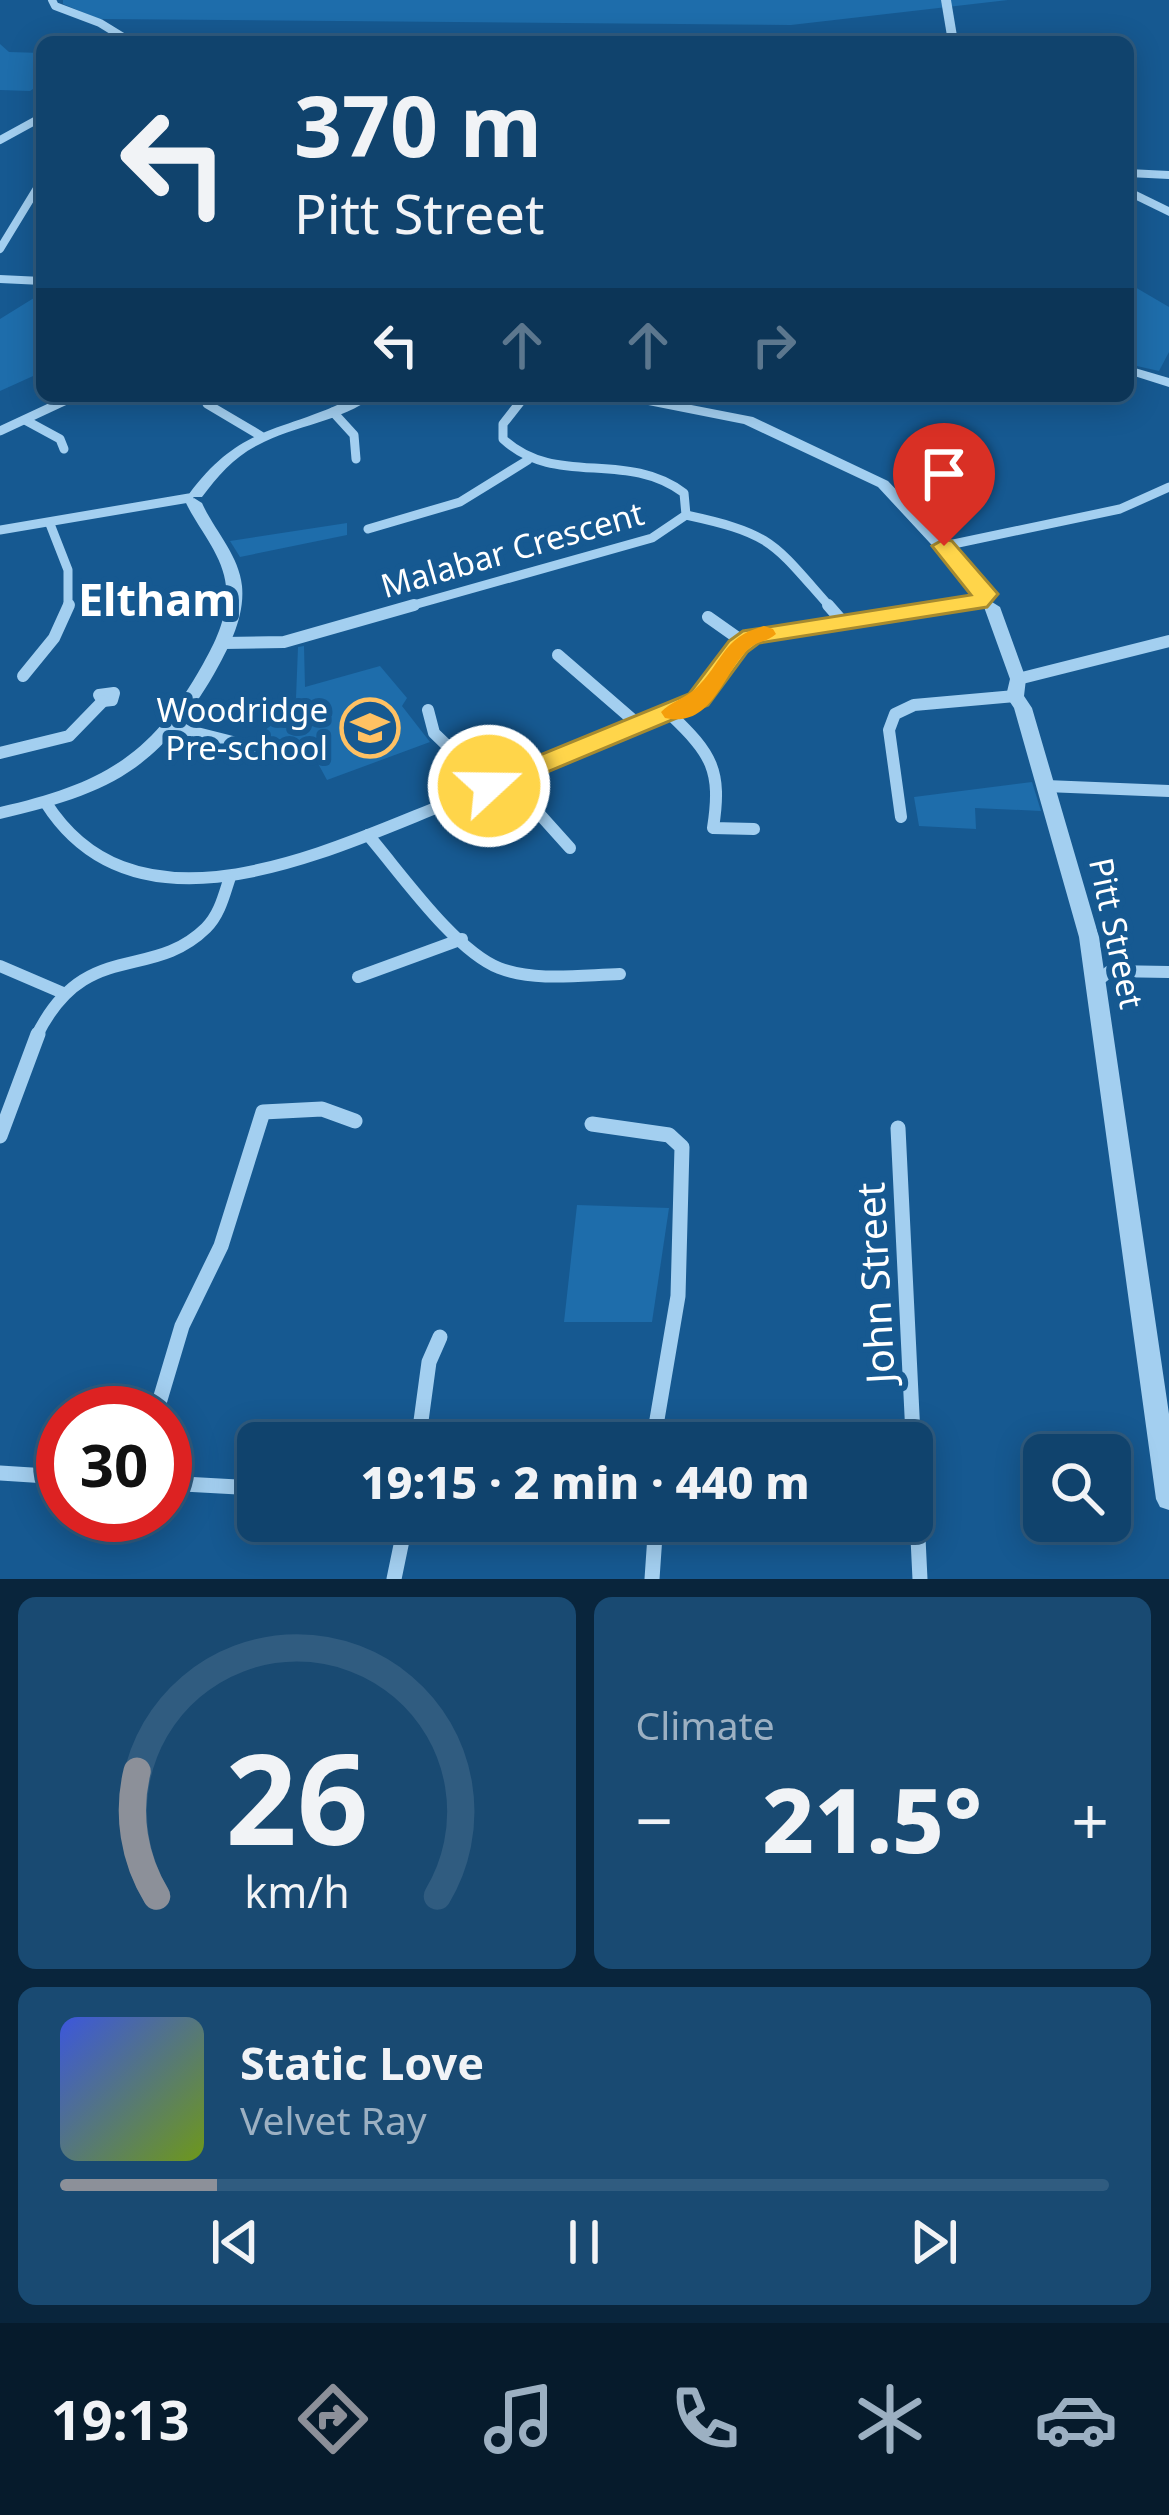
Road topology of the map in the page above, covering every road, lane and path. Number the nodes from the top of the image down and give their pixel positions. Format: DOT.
graph roads {
  1 [pos="52,0"];
  2 [pos="946,0"];
  3 [pos="120,36"];
  4 [pos="952,36"];
  5 [pos="36,119"];
  6 [pos="0,140"];
  7 [pos="1134,173"];
  8 [pos="1169,175"];
  9 [pos="36,190"];
  10 [pos="1134,194"];
  11 [pos="1169,212"];
  12 [pos="0,249"];
  13 [pos="0,279"];
  14 [pos="36,281"];
  15 [pos="1134,372"];
  16 [pos="1169,383"];
  17 [pos="62,402"];
  18 [pos="354,402"];
  19 [pos="521,402"];
  20 [pos="652,402"];
  21 [pos="207,404"];
  22 [pos="333,412"];
  23 [pos="25,420"];
  24 [pos="0,431"];
  25 [pos="261,436"];
  26 [pos="64,448"];
  27 [pos="356,459"];
  28 [pos="528,460"];
  29 [pos="1169,487"];
  30 [pos="199,495"];
  31 [pos="686,515"];
  32 [pos="50,524"];
  33 [pos="368,529"];
  34 [pos="0,530"];
  35 [pos="944,546"];
  36 [pos="986,601"];
  37 [pos="708,617"];
  38 [pos="842,621"];
  39 [pos="742,641"];
  40 [pos="1169,641"];
  41 [pos="223,643"];
  42 [pos="558,655"];
  43 [pos="23,676"];
  44 [pos="1016,688"];
  45 [pos="103,701"];
  46 [pos="428,710"];
  47 [pos="670,714"];
  48 [pos="640,726"];
  49 [pos="173,727"];
  50 [pos="260,749"];
  51 [pos="0,753"];
  52 [pos="508,779"];
  53 [pos="489,786"];
  54 [pos="1046,786"];
  55 [pos="1169,791"];
  56 [pos="46,803"];
  57 [pos="0,813"];
  58 [pos="902,817"];
  59 [pos="754,830"];
  60 [pos="368,835"];
  61 [pos="570,848"];
  62 [pos="230,877"];
  63 [pos="462,939"];
  64 [pos="0,966"];
  65 [pos="1169,972"];
  66 [pos="620,974"];
  67 [pos="1103,976"];
  68 [pos="358,977"];
  69 [pos="63,993"];
  70 [pos="8,1094"];
  71 [pos="355,1120"];
  72 [pos="592,1124"];
  73 [pos="898,1128"];
  74 [pos="0,1136"];
  75 [pos="440,1337"];
  76 [pos="164,1386"];
  77 [pos="421,1422"];
  78 [pos="658,1422"];
  79 [pos="0,1473"];
  80 [pos="36,1475"];
  81 [pos="192,1484"];
  82 [pos="237,1487"];
  83 [pos="1169,1499"];
  84 [pos="402,1542"];
  85 [pos="655,1542"];
  86 [pos="394,1579"];
  87 [pos="652,1579"];
  88 [pos="920,1579"];
  1 -- 3 [label="street"];
  2 -- 4 [label="street"];
  5 -- 6 [label="street"];
  7 -- 8 [label="street"];
  9 -- 12 [label="street"];
  10 -- 11 [label="street"];
  13 -- 14 [label="street"];
  15 -- 16 [label="street"];
  17 -- 23 [label="street"];
  18 -- 22 [label="street"];
  19 -- 28 [label="street"];
  20 -- 35 [label="street, Pitt Street"];
  21 -- 25 [label="street"];
  22 -- 25 [label="street"];
  22 -- 27 [label="street"];
  23 -- 24 [label="street"];
  23 -- 26 [label="street"];
  25 -- 30 [label="street"];
  28 -- 31 [label="street, Malabar Crescent"];
  28 -- 33 [label="street"];
  29 -- 35 [label="street"];
  30 -- 32 [label="street"];
  30 -- 41 [label="street"];
  31 -- 38 [label="street"];
  31 -- 41 [label="street, Malabar Crescent"];
  32 -- 34 [label="street"];
  32 -- 43 [label="street"];
  35 -- 36 [label="street, Pitt Street"];
  36 -- 38 [label="street"];
  36 -- 44 [label="street, Pitt Street"];
  37 -- 39 [label="street"];
  38 -- 39 [label="street"];
  39 -- 47 [label="street"];
  40 -- 44 [label="street"];
  41 -- 49 [label="street"];
  42 -- 48 [label="street"];
  44 -- 54 [label="street, Pitt Street"];
  44 -- 58 [label="street"];
  45 -- 51 [label="street"];
  46 -- 53 [label="street"];
  47 -- 48 [label="street"];
  47 -- 59 [label="street"];
  48 -- 52 [label="street"];
  49 -- 50 [label="street"];
  49 -- 56 [label="street"];
  52 -- 53 [label="street"];
  52 -- 61 [label="street"];
  53 -- 60 [label="street"];
  54 -- 55 [label="street"];
  54 -- 67 [label="street, Pitt Street"];
  56 -- 57 [label="street"];
  56 -- 62 [label="street"];
  60 -- 62 [label="street"];
  60 -- 63 [label="street"];
  62 -- 69 [label="street"];
  63 -- 66 [label="street"];
  63 -- 68 [label="street"];
  64 -- 69 [label="street"];
  65 -- 67 [label="street"];
  67 -- 83 [label="street, Pitt Street"];
  69 -- 70 [label="street"];
  70 -- 74 [label="street"];
  71 -- 76 [label="street"];
  72 -- 78 [label="street"];
  73 -- 88 [label="street, John Street"];
  75 -- 77 [label="street"];
  79 -- 80 [label="street"];
  81 -- 82 [label="street"];
  84 -- 86 [label="street"];
  85 -- 87 [label="street"];
}
